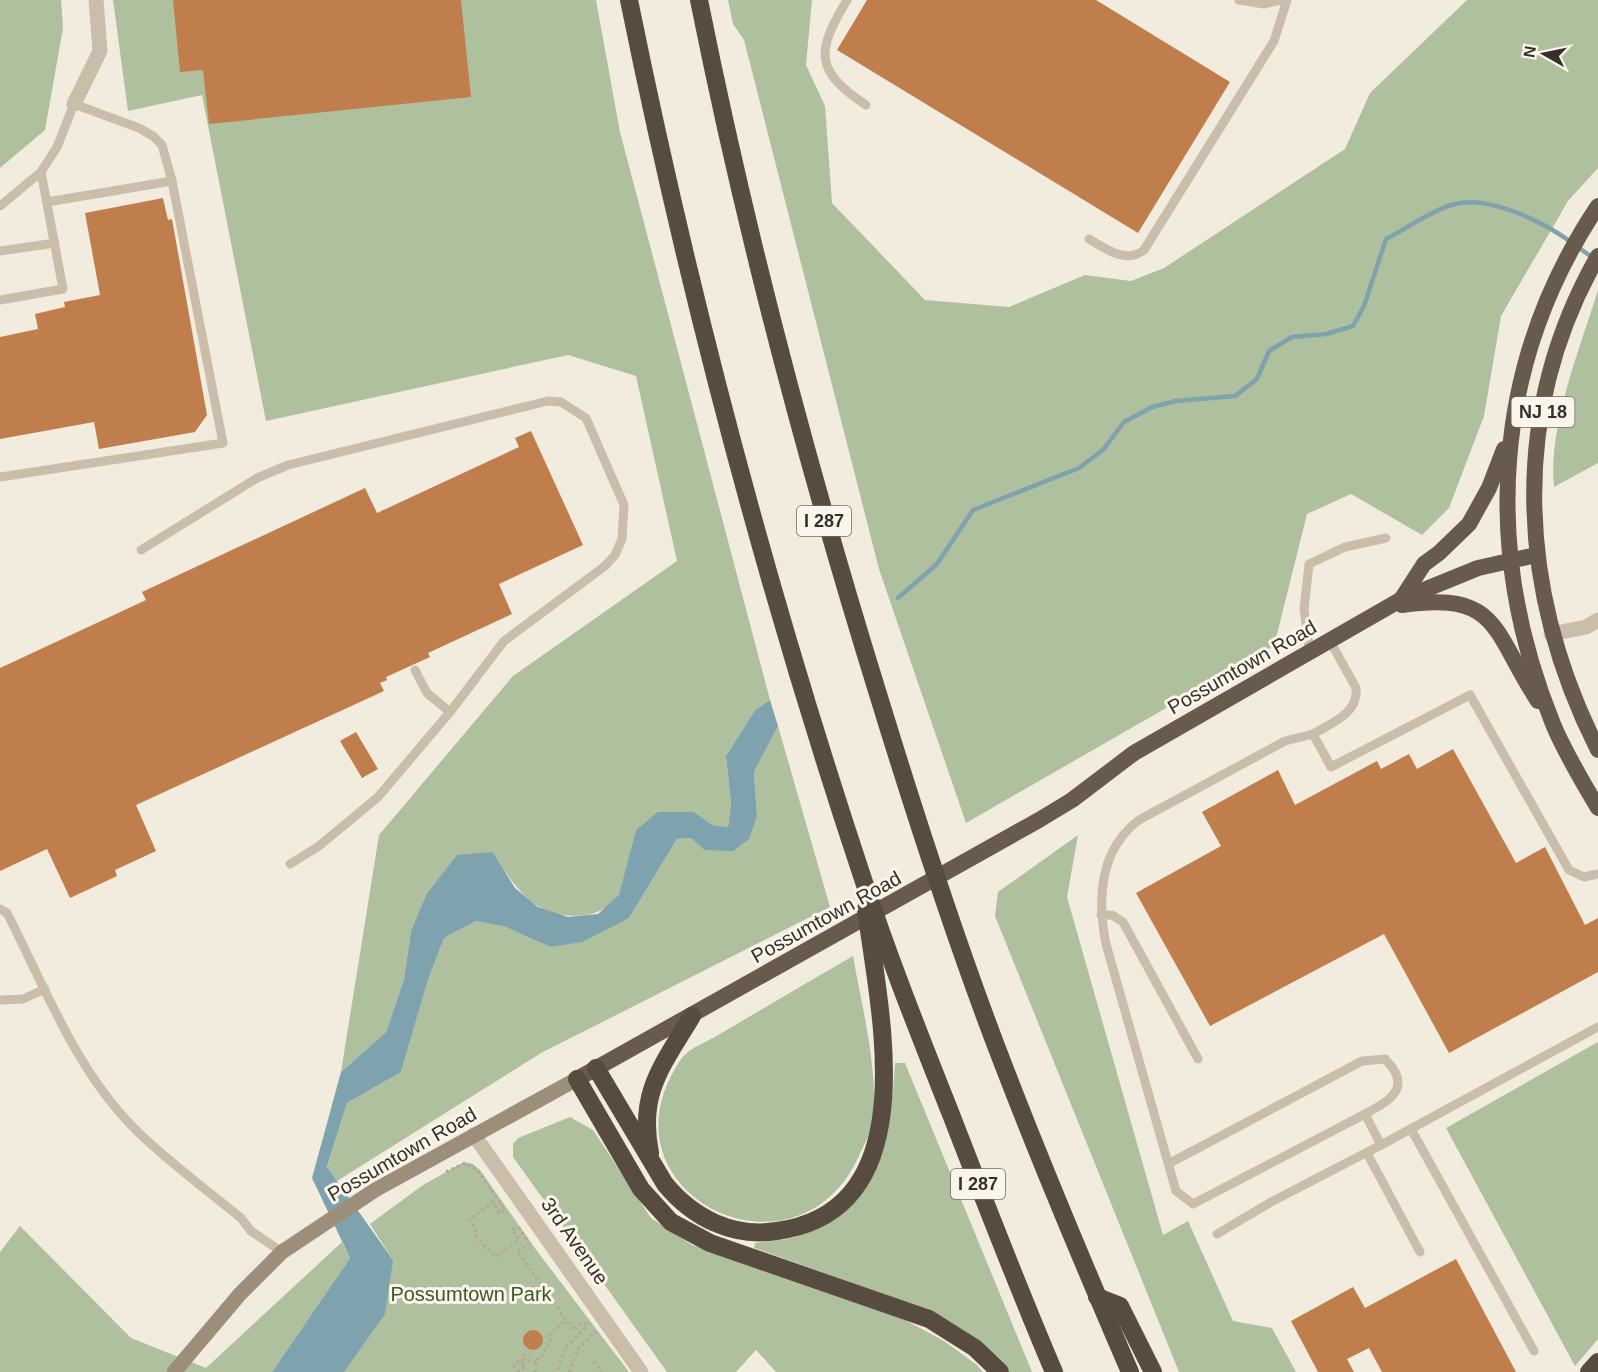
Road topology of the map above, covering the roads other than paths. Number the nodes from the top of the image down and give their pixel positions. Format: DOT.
graph roads {
  1 [pos="96,0"];
  2 [pos="629,0"];
  3 [pos="699,0"];
  4 [pos="847,0"];
  5 [pos="1239,0"];
  6 [pos="1281,0"];
  7 [pos="1287,0"];
  8 [pos="74,104"];
  9 [pos="866,105"];
  10 [pos="41,172"];
  11 [pos="172,180"];
  12 [pos="47,202"];
  13 [pos="0,206"];
  14 [pos="1598,206"];
  15 [pos="1089,239"];
  16 [pos="55,243"];
  17 [pos="0,251"];
  18 [pos="1598,256"];
  19 [pos="0,300"];
  20 [pos="1512,428"];
  21 [pos="0,477"];
  22 [pos="1386,538"];
  23 [pos="141,550"];
  24 [pos="1536,555"];
  25 [pos="1509,560"];
  26 [pos="1396,603"];
  27 [pos="1598,620"];
  28 [pos="1551,634"];
  29 [pos="1330,642"];
  30 [pos="1310,654"];
  31 [pos="415,669"];
  32 [pos="450,712"];
  33 [pos="1554,725"];
  34 [pos="1313,735"];
  35 [pos="1598,750"];
  36 [pos="1598,808"];
  37 [pos="290,864"];
  38 [pos="1598,874"];
  39 [pos="861,875"];
  40 [pos="0,909"];
  41 [pos="1101,915"];
  42 [pos="45,988"];
  43 [pos="0,1000"];
  44 [pos="692,1016"];
  45 [pos="1598,1027"];
  46 [pos="1198,1059"];
  47 [pos="596,1068"];
  48 [pos="577,1079"];
  49 [pos="1365,1114"];
  50 [pos="1410,1129"];
  51 [pos="474,1135"];
  52 [pos="1381,1145"];
  53 [pos="1367,1153"];
  54 [pos="652,1164"];
  55 [pos="1168,1164"];
  56 [pos="1217,1234"];
  57 [pos="282,1252"];
  58 [pos="1420,1252"];
  59 [pos="1097,1297"];
  60 [pos="1534,1351"];
  61 [pos="1598,1362"];
  62 [pos="174,1372"];
  63 [pos="641,1372"];
  64 [pos="1000,1372"];
  65 [pos="1054,1372"];
  66 [pos="1130,1372"];
  67 [pos="1153,1372"];
  68 [pos="1589,1372"];
  1 -- 8 [label="street"];
  2 -- 39 [label="highway, I 287"];
  3 -- 59 [label="highway, I 287"];
  4 -- 9 [label="lane"];
  5 -- 6 [label="lane"];
  7 -- 15 [label="lane"];
  8 -- 10 [label="lane"];
  8 -- 11 [label="lane"];
  10 -- 12 [label="lane"];
  10 -- 13 [label="lane"];
  11 -- 12 [label="lane"];
  11 -- 21 [label="lane"];
  12 -- 16 [label="lane"];
  14 -- 20 [label="highway, NJ 18"];
  16 -- 17 [label="lane"];
  16 -- 19 [label="lane"];
  18 -- 24 [label="highway, NJ 18"];
  20 -- 25 [label="highway, NJ 18"];
  20 -- 26 [label="highway"];
  22 -- 30 [label="lane"];
  23 -- 32 [label="lane"];
  24 -- 25 [label="highway, Possumtown Road"];
  24 -- 28 [label="highway"];
  25 -- 26 [label="highway, Possumtown Road"];
  25 -- 33 [label="highway"];
  26 -- 29 [label="highway, Possumtown Road"];
  26 -- 33 [label="highway"];
  27 -- 28 [label="street"];
  28 -- 35 [label="highway"];
  29 -- 30 [label="highway, Possumtown Road"];
  29 -- 34 [label="lane"];
  30 -- 44 [label="highway, Possumtown Road"];
  31 -- 32 [label="lane"];
  32 -- 37 [label="lane"];
  33 -- 36 [label="highway"];
  34 -- 38 [label="lane"];
  34 -- 41 [label="lane"];
  39 -- 54 [label="highway"];
  39 -- 65 [label="highway, I 287"];
  40 -- 42 [label="lane"];
  41 -- 46 [label="lane"];
  41 -- 55 [label="lane"];
  42 -- 43 [label="lane"];
  42 -- 57 [label="lane"];
  44 -- 47 [label="highway, Possumtown Road"];
  44 -- 54 [label="highway"];
  45 -- 50 [label="lane"];
  47 -- 48 [label="highway, Possumtown Road"];
  47 -- 54 [label="highway"];
  48 -- 51 [label="main road, Possumtown Road"];
  48 -- 64 [label="highway"];
  49 -- 52 [label="lane"];
  49 -- 55 [label="lane"];
  49 -- 55 [label="lane"];
  50 -- 52 [label="lane"];
  50 -- 60 [label="lane"];
  51 -- 57 [label="main road, Possumtown Road"];
  51 -- 63 [label="street, 3rd Avenue"];
  52 -- 53 [label="lane"];
  53 -- 56 [label="lane"];
  53 -- 58 [label="lane"];
  57 -- 62 [label="main road, Possumtown Road"];
  59 -- 66 [label="highway, I 287"];
  59 -- 67 [label="highway"];
  61 -- 68 [label="highway"];
}
